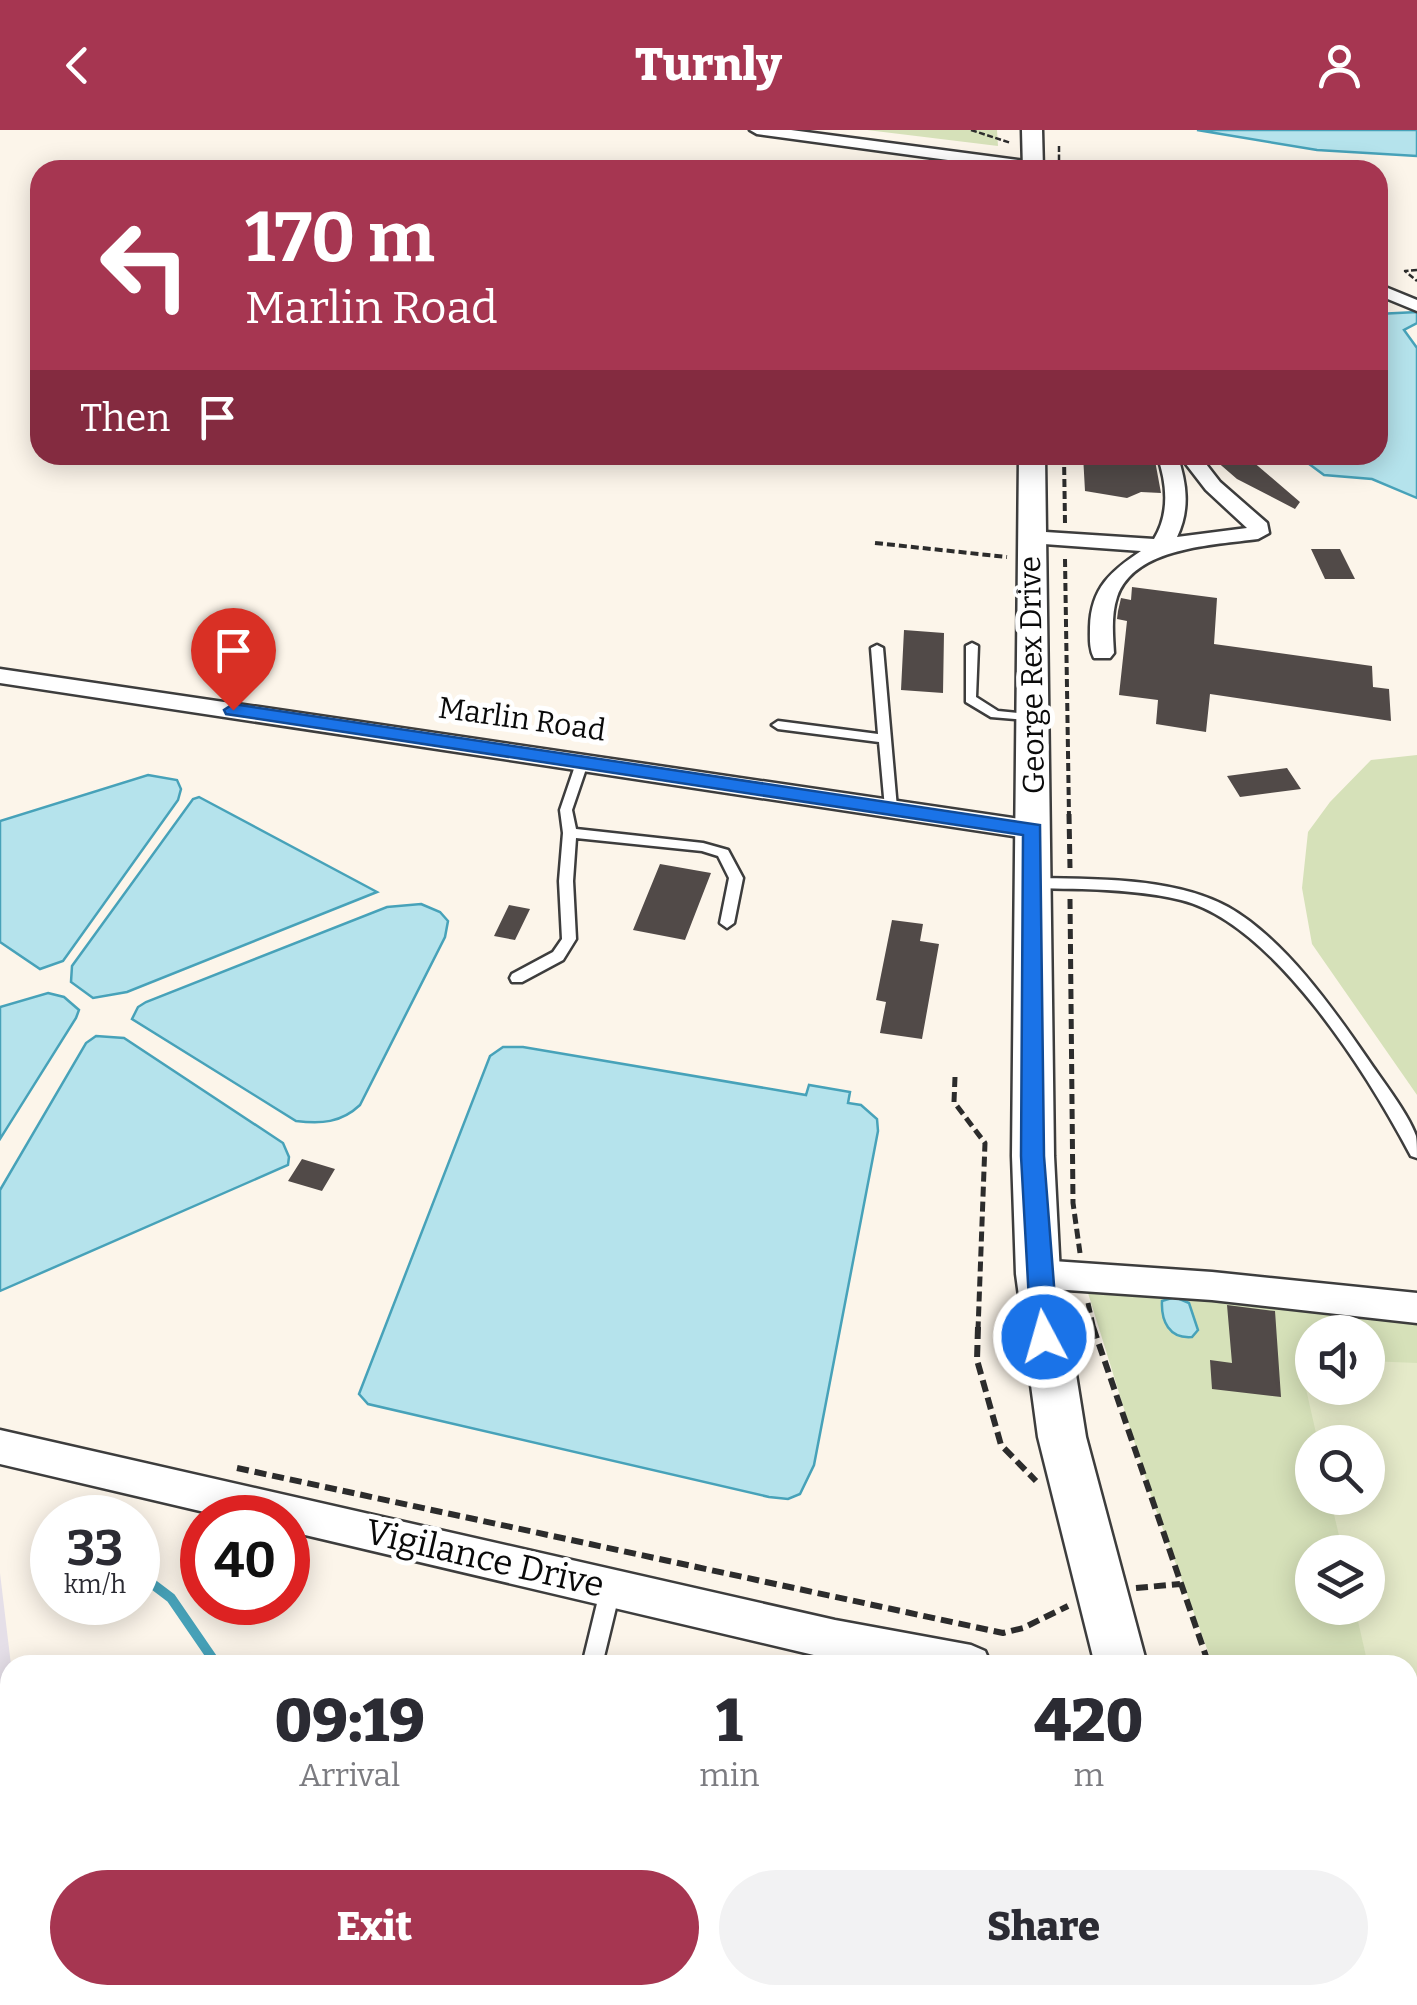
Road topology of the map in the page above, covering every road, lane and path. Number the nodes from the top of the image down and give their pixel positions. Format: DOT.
graph roads {
  1 [pos="757,130"];
  2 [pos="970,130"];
  3 [pos="1059,146"];
  4 [pos="1033,154"];
  5 [pos="1059,160"];
  6 [pos="1417,270"];
  7 [pos="1417,281"];
  8 [pos="1388,294"];
  9 [pos="1417,306"];
  10 [pos="1033,465"];
  11 [pos="1062,465"];
  12 [pos="1171,465"];
  13 [pos="1197,465"];
  14 [pos="875,543"];
  15 [pos="1042,545"];
  16 [pos="1161,546"];
  17 [pos="972,646"];
  18 [pos="876,648"];
  19 [pos="1102,654"];
  20 [pos="0,676"];
  21 [pos="1034,718"];
  22 [pos="778,725"];
  23 [pos="886,738"];
  24 [pos="582,760"];
  25 [pos="891,808"];
  26 [pos="1033,830"];
  27 [pos="570,832"];
  28 [pos="1052,884"];
  29 [pos="727,922"];
  30 [pos="517,978"];
  31 [pos="955,1077"];
  32 [pos="1417,1152"];
  33 [pos="1038,1274"];
  34 [pos="1083,1278"];
  35 [pos="1417,1308"];
  36 [pos="0,1447"];
  37 [pos="232,1466"];
  38 [pos="1038,1484"];
  39 [pos="1181,1584"];
  40 [pos="611,1587"];
  41 [pos="1103,1594"];
  42 [pos="594,1655"];
  43 [pos="917,1655"];
  44 [pos="1119,1655"];
  45 [pos="1206,1655"];
  1 -- 4 [label="street"];
  2 -- 4 [label="path"];
  3 -- 5 [label="path"];
  6 -- 7 [label="path"];
  8 -- 9 [label="street"];
  10 -- 15 [label="street, George Rex Drive"];
  11 -- 15 [label="path"];
  12 -- 16 [label="street"];
  13 -- 16 [label="street"];
  14 -- 15 [label="path"];
  15 -- 16 [label="street"];
  15 -- 21 [label="street, George Rex Drive"];
  15 -- 28 [label="path"];
  16 -- 19 [label="street"];
  17 -- 21 [label="lane"];
  18 -- 23 [label="lane"];
  20 -- 24 [label="street, Marlin Road"];
  21 -- 26 [label="street, George Rex Drive"];
  22 -- 23 [label="lane"];
  23 -- 25 [label="lane"];
  24 -- 25 [label="street, Marlin Road"];
  24 -- 27 [label="lane"];
  25 -- 26 [label="street, Marlin Road"];
  26 -- 28 [label="street, George Rex Drive"];
  27 -- 29 [label="lane"];
  27 -- 30 [label="lane"];
  28 -- 32 [label="lane"];
  28 -- 33 [label="street, George Rex Drive"];
  28 -- 34 [label="path"];
  31 -- 38 [label="path"];
  33 -- 34 [label="street"];
  33 -- 41 [label="street, George Rex Drive"];
  34 -- 35 [label="street"];
  34 -- 39 [label="path"];
  36 -- 40 [label="street, Vigilance Drive"];
  37 -- 41 [label="path"];
  39 -- 41 [label="path"];
  39 -- 45 [label="path"];
  40 -- 42 [label="lane"];
  40 -- 43 [label="street, Vigilance Drive"];
  41 -- 44 [label="street, George Rex Drive"];
}
